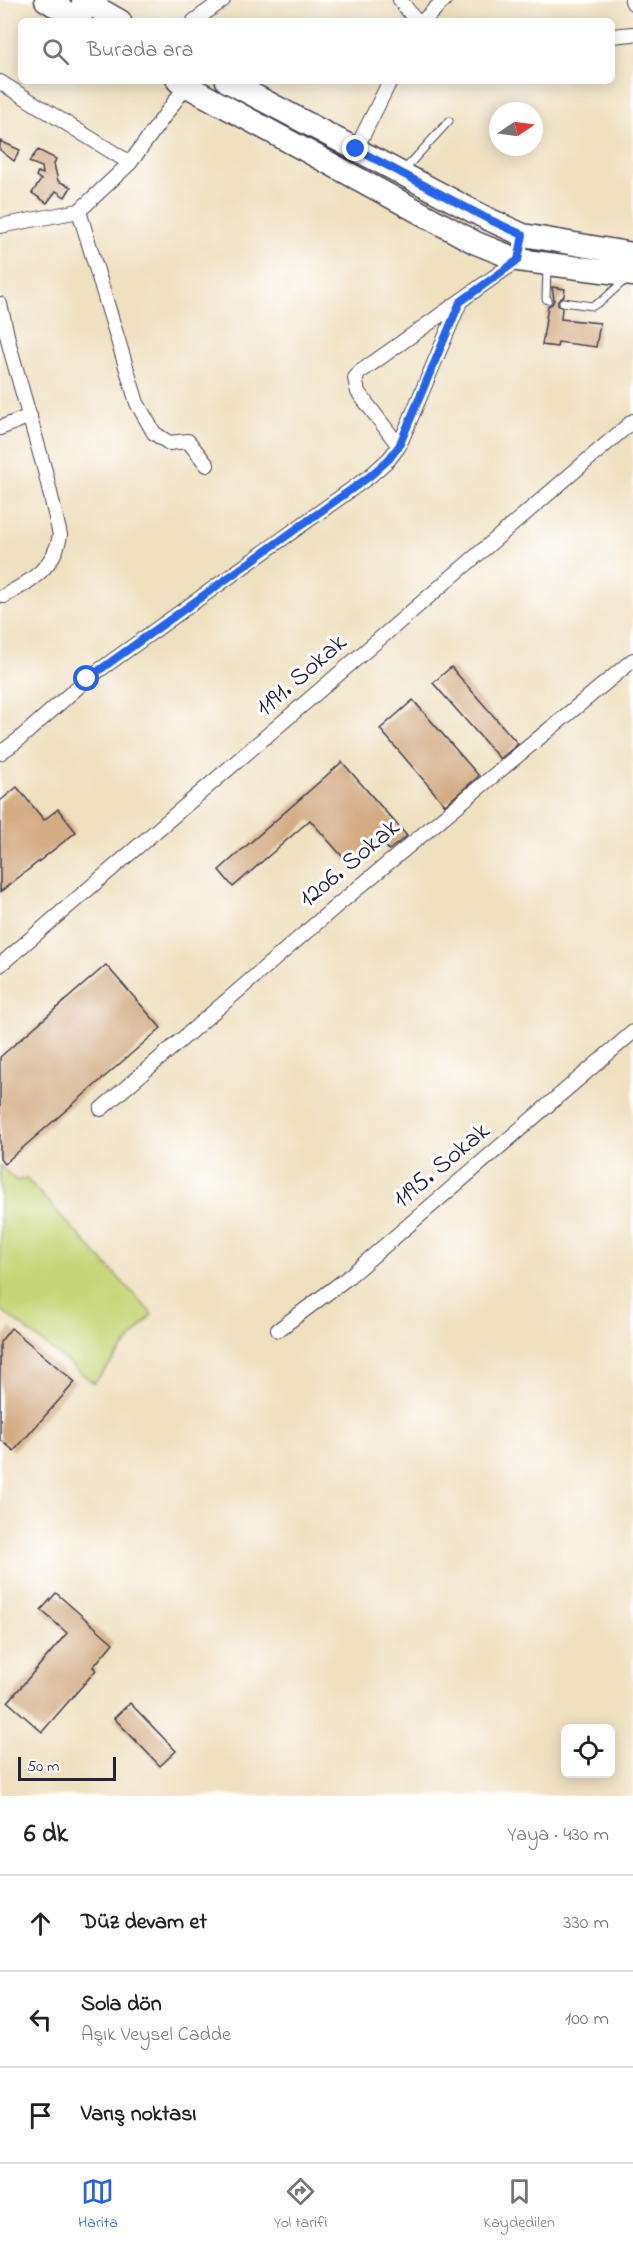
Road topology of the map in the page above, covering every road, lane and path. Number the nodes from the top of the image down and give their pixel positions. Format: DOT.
graph roads {
  1 [pos="46,0"];
  2 [pos="83,0"];
  3 [pos="224,0"];
  4 [pos="400,0"];
  5 [pos="444,0"];
  6 [pos="76,18"];
  7 [pos="115,18"];
  8 [pos="198,18"];
  9 [pos="414,18"];
  10 [pos="426,18"];
  11 [pos="633,34"];
  12 [pos="615,36"];
  13 [pos="0,82"];
  14 [pos="181,84"];
  15 [pos="184,84"];
  16 [pos="233,84"];
  17 [pos="388,84"];
  18 [pos="449,121"];
  19 [pos="356,149"];
  20 [pos="130,163"];
  21 [pos="401,174"];
  22 [pos="79,211"];
  23 [pos="478,214"];
  24 [pos="0,226"];
  25 [pos="523,235"];
  26 [pos="468,239"];
  27 [pos="518,260"];
  28 [pos="548,264"];
  29 [pos="632,268"];
  30 [pos="549,300"];
  31 [pos="460,302"];
  32 [pos="563,302"];
  33 [pos="0,304"];
  34 [pos="30,416"];
  35 [pos="633,421"];
  36 [pos="0,428"];
  37 [pos="399,446"];
  38 [pos="207,465"];
  39 [pos="4,596"];
  40 [pos="633,660"];
  41 [pos="0,753"];
  42 [pos="0,965"];
  43 [pos="633,1032"];
  44 [pos="101,1109"];
  45 [pos="278,1330"];
  1 -- 6 [label="main road"];
  2 -- 7 [label="main road"];
  3 -- 8 [label="street"];
  4 -- 9 [label="street"];
  5 -- 10 [label="street"];
  11 -- 12 [label="street"];
  13 -- 20 [label="street"];
  14 -- 20 [label="street"];
  15 -- 26 [label="main road"];
  16 -- 19 [label="main road"];
  17 -- 19 [label="street"];
  18 -- 21 [label="lane"];
  19 -- 21 [label="main road"];
  20 -- 22 [label="street"];
  21 -- 23 [label="main road"];
  22 -- 24 [label="street"];
  22 -- 38 [label="street"];
  23 -- 25 [label="main road"];
  23 -- 26 [label="main road"];
  25 -- 27 [label="street"];
  25 -- 29 [label="main road"];
  26 -- 27 [label="main road"];
  27 -- 28 [label="main road"];
  27 -- 31 [label="street"];
  28 -- 29 [label="main road"];
  28 -- 30 [label="lane"];
  29 -- 32 [label="lane"];
  31 -- 37 [label="street"];
  31 -- 37 [label="street"];
  33 -- 34 [label="street"];
  34 -- 36 [label="street"];
  34 -- 39 [label="street"];
  35 -- 42 [label="street, 1191. Sokak"];
  37 -- 41 [label="street"];
  40 -- 44 [label="street, 1206. Sokak"];
  43 -- 45 [label="street, 1195. Sokak"];
}
